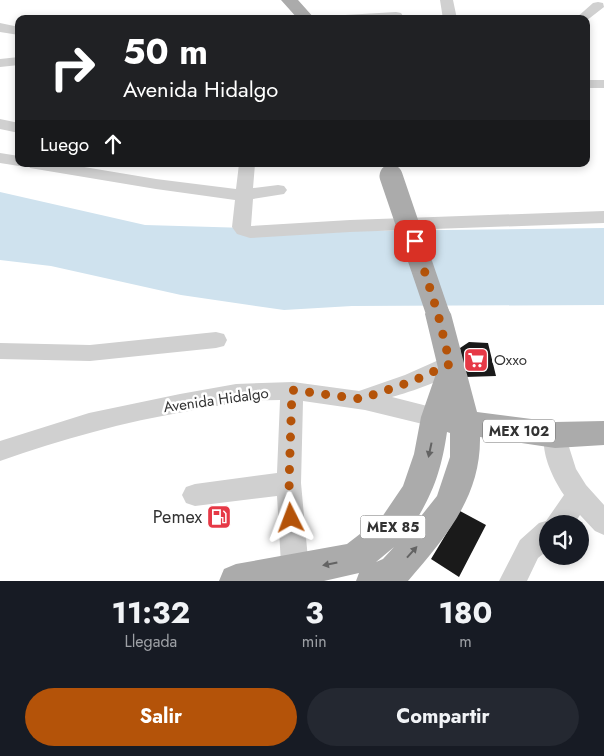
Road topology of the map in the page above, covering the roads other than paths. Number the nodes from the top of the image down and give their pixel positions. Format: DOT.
graph roads {
  1 [pos="289,0"];
  2 [pos="446,0"];
  3 [pos="598,6"];
  4 [pos="303,15"];
  5 [pos="450,15"];
  6 [pos="586,15"];
  7 [pos="0,27"];
  8 [pos="15,31"];
  9 [pos="15,61"];
  10 [pos="0,63"];
  11 [pos="590,84"];
  12 [pos="604,84"];
  13 [pos="0,124"];
  14 [pos="15,127"];
  15 [pos="0,158"];
  16 [pos="15,160"];
  17 [pos="58,167"];
  18 [pos="247,167"];
  19 [pos="389,168"];
  20 [pos="278,190"];
  21 [pos="243,195"];
  22 [pos="604,217"];
  23 [pos="216,340"];
  24 [pos="0,351"];
  25 [pos="450,367"];
  26 [pos="292,390"];
  27 [pos="361,399"];
  28 [pos="450,421"];
  29 [pos="604,433"];
  30 [pos="555,435"];
  31 [pos="0,451"];
  32 [pos="289,483"];
  33 [pos="195,495"];
  34 [pos="577,496"];
  35 [pos="565,515"];
  36 [pos="604,523"];
  37 [pos="539,540"];
  38 [pos="295,576"];
  39 [pos="381,580"];
  40 [pos="236,581"];
  41 [pos="513,581"];
  1 -- 4 [label="main road"];
  2 -- 5 [label="street"];
  3 -- 6 [label="street"];
  7 -- 8 [label="street"];
  9 -- 10 [label="street"];
  11 -- 12 [label="street"];
  13 -- 14 [label="street"];
  15 -- 16 [label="street"];
  17 -- 21 [label="street"];
  18 -- 21 [label="street"];
  19 -- 25 [label="main road, bridge"];
  20 -- 21 [label="street"];
  21 -- 22 [label="street"];
  23 -- 24 [label="street"];
  25 -- 27 [label="street"];
  25 -- 28 [label="main road, MEX 85"];
  26 -- 27 [label="street, Avenida Hidalgo"];
  26 -- 31 [label="street, Avenida Hidalgo"];
  26 -- 32 [label="street"];
  27 -- 28 [label="street, Avenida Hidalgo"];
  28 -- 30 [label="main road, MEX 102"];
  28 -- 38 [label="main road, MEX 85, one-way"];
  39 -- 28 [label="main road, MEX 85, one-way"];
  29 -- 30 [label="main road, MEX 102"];
  30 -- 34 [label="street"];
  32 -- 33 [label="street"];
  32 -- 38 [label="street"];
  34 -- 35 [label="street"];
  34 -- 36 [label="street"];
  37 -- 41 [label="street"];
  38 -- 40 [label="main road, MEX 85"];
}
